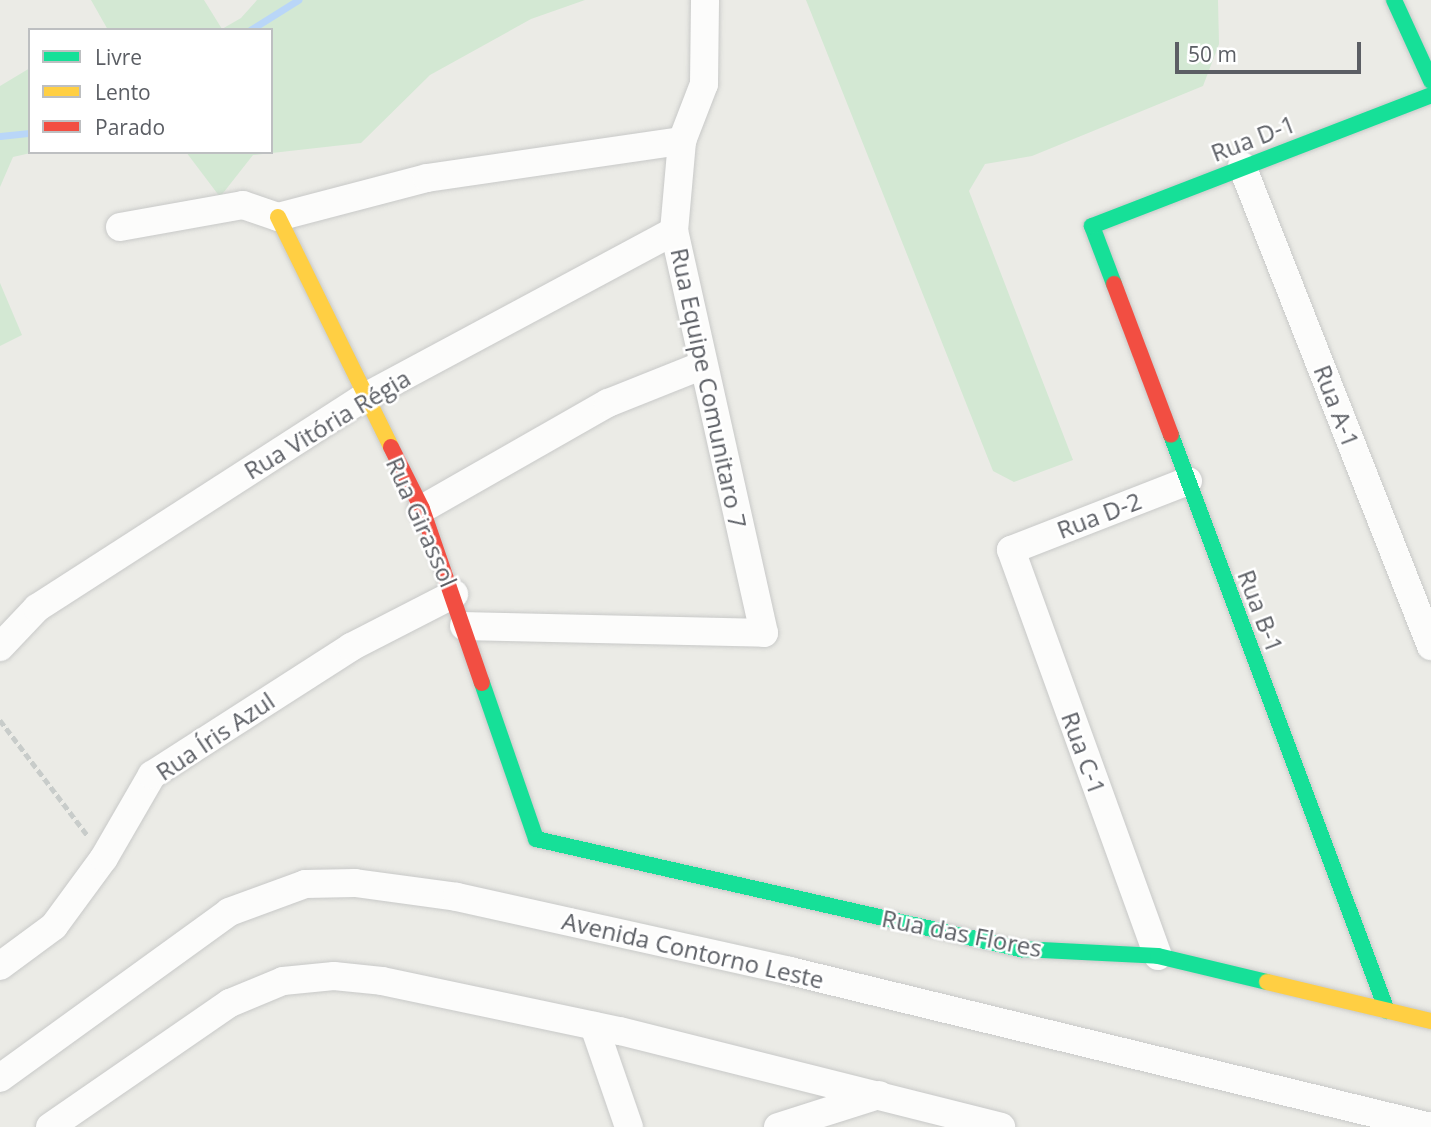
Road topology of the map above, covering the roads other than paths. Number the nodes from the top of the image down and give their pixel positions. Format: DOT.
graph roads {
  1 [pos="705,0"];
  2 [pos="1394,0"];
  3 [pos="1431,81"];
  4 [pos="1431,94"];
  5 [pos="682,141"];
  6 [pos="1242,166"];
  7 [pos="278,217"];
  8 [pos="1092,226"];
  9 [pos="120,227"];
  10 [pos="674,231"];
  11 [pos="701,366"];
  12 [pos="363,398"];
  13 [pos="1188,481"];
  14 [pos="422,509"];
  15 [pos="1011,550"];
  16 [pos="454,594"];
  17 [pos="464,626"];
  18 [pos="1431,646"];
  19 [pos="0,647"];
  20 [pos="536,839"];
  21 [pos="1158,956"];
  22 [pos="0,966"];
  23 [pos="1387,1011"];
  24 [pos="1431,1021"];
  25 [pos="594,1026"];
  26 [pos="0,1078"];
  27 [pos="879,1095"];
  28 [pos="50,1127"];
  29 [pos="629,1127"];
  30 [pos="778,1127"];
  31 [pos="1001,1127"];
  32 [pos="1431,1127"];
  1 -- 5 [label="street, Rua Equipe Comunitaro 7"];
  2 -- 3 [label="street"];
  4 -- 6 [label="street, Rua D-1"];
  5 -- 7 [label="street"];
  5 -- 10 [label="street, Rua Equipe Comunitaro 7"];
  6 -- 8 [label="street, Rua D-1"];
  6 -- 18 [label="street, Rua A-1"];
  7 -- 9 [label="street"];
  7 -- 12 [label="street, Rua Girassol"];
  8 -- 13 [label="street, Rua B-1"];
  10 -- 11 [label="street, Rua Equipe Comunitaro 7"];
  10 -- 12 [label="street, Rua Vitória Régia"];
  11 -- 14 [label="street"];
  11 -- 17 [label="street, Rua Equipe Comunitaro 7"];
  12 -- 14 [label="street, Rua Girassol"];
  12 -- 19 [label="street, Rua Vitória Régia"];
  13 -- 15 [label="street, Rua D-2"];
  13 -- 23 [label="street, Rua B-1"];
  14 -- 16 [label="street, Rua Girassol"];
  15 -- 21 [label="street, Rua C-1"];
  16 -- 17 [label="street, Rua Girassol"];
  16 -- 22 [label="street, Rua Íris Azul"];
  17 -- 20 [label="street, Rua Girassol"];
  20 -- 21 [label="street, Rua das Flores"];
  21 -- 23 [label="street, Rua das Flores"];
  23 -- 24 [label="street, Rua das Flores"];
  25 -- 27 [label="street"];
  25 -- 28 [label="street"];
  25 -- 29 [label="street"];
  26 -- 32 [label="street, Avenida Contorno Leste"];
  27 -- 30 [label="street"];
  27 -- 31 [label="street"];
}
